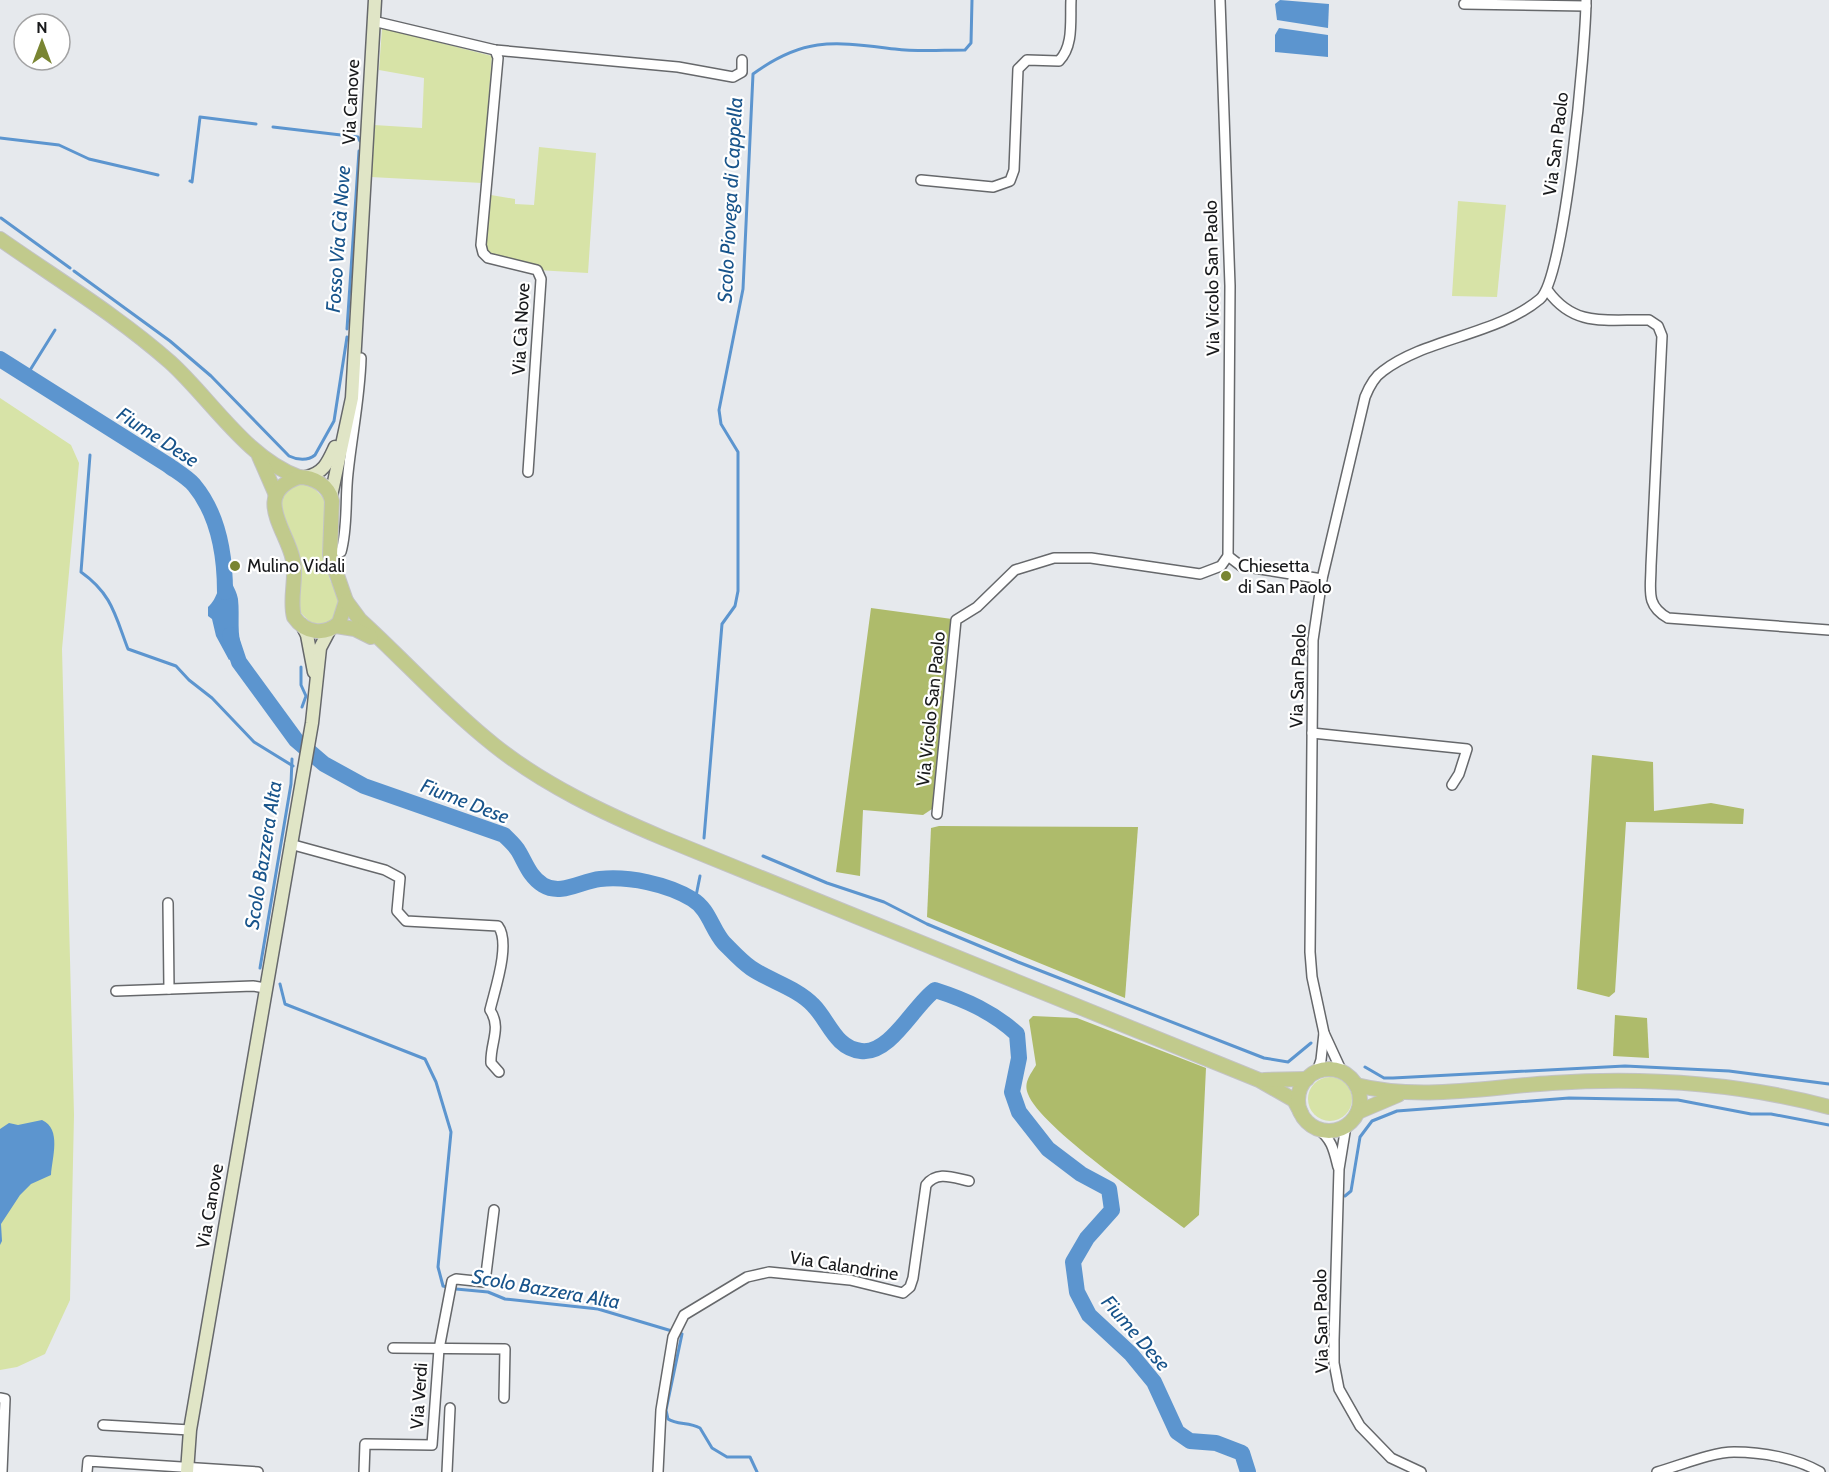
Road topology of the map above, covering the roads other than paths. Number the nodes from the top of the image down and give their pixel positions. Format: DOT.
graph roads {
  1 [pos="375,0"];
  2 [pos="1071,0"];
  3 [pos="1220,0"];
  4 [pos="1506,3"];
  5 [pos="1586,3"];
  6 [pos="1464,4"];
  7 [pos="373,21"];
  8 [pos="495,50"];
  9 [pos="742,60"];
  10 [pos="921,180"];
  11 [pos="0,239"];
  12 [pos="1548,291"];
  13 [pos="361,358"];
  14 [pos="348,422"];
  15 [pos="256,452"];
  16 [pos="528,472"];
  17 [pos="302,477"];
  18 [pos="276,495"];
  19 [pos="331,496"];
  20 [pos="330,555"];
  21 [pos="1228,556"];
  22 [pos="1322,579"];
  23 [pos="346,601"];
  24 [pos="302,626"];
  25 [pos="333,628"];
  26 [pos="1829,630"];
  27 [pos="396,652"];
  28 [pos="316,691"];
  29 [pos="1312,733"];
  30 [pos="1452,785"];
  31 [pos="937,814"];
  32 [pos="290,844"];
  33 [pos="168,903"];
  34 [pos="265,988"];
  35 [pos="170,989"];
  36 [pos="116,991"];
  37 [pos="1324,1033"];
  38 [pos="500,1072"];
  39 [pos="1342,1072"];
  40 [pos="1312,1075"];
  41 [pos="1259,1080"];
  42 [pos="1356,1085"];
  43 [pos="1400,1094"];
  44 [pos="1829,1107"];
  45 [pos="1301,1113"];
  46 [pos="1358,1113"];
  47 [pos="1346,1126"];
  48 [pos="1318,1129"];
  49 [pos="1339,1169"];
  50 [pos="969,1181"];
  51 [pos="494,1210"];
  52 [pos="393,1348"];
  53 [pos="439,1349"];
  54 [pos="0,1398"];
  55 [pos="504,1398"];
  56 [pos="450,1408"];
  57 [pos="2,1414"];
  58 [pos="103,1425"];
  59 [pos="190,1430"];
  60 [pos="432,1445"];
  61 [pos="448,1446"];
  62 [pos="187,1471"];
  63 [pos="2,1472"];
  64 [pos="87,1472"];
  65 [pos="258,1472"];
  66 [pos="364,1472"];
  67 [pos="447,1472"];
  68 [pos="658,1472"];
  69 [pos="1421,1472"];
  70 [pos="1657,1472"];
  71 [pos="1820,1472"];
  1 -- 7 [label="street, Via Canove"];
  2 -- 10 [label="street"];
  3 -- 21 [label="street, Via Vicolo San Paolo"];
  4 -- 5 [label="street"];
  4 -- 6 [label="street"];
  5 -- 12 [label="street, Via San Paolo"];
  7 -- 8 [label="street"];
  7 -- 14 [label="street, Via Canove"];
  8 -- 9 [label="street"];
  8 -- 16 [label="street, Via Cà Nove"];
  11 -- 15 [label="main road"];
  12 -- 22 [label="street, Via San Paolo"];
  12 -- 26 [label="street"];
  13 -- 20 [label="street"];
  14 -- 17 [label="street, Via Canove"];
  14 -- 19 [label="street, Via Canove"];
  15 -- 17 [label="main road"];
  15 -- 18 [label="main road"];
  17 -- 18 [label="main road"];
  17 -- 19 [label="main road"];
  18 -- 24 [label="main road"];
  19 -- 20 [label="main road"];
  20 -- 23 [label="main road"];
  21 -- 22 [label="street"];
  21 -- 31 [label="street, Via Vicolo San Paolo"];
  22 -- 29 [label="street, Via San Paolo"];
  23 -- 25 [label="main road"];
  23 -- 27 [label="main road"];
  24 -- 25 [label="main road"];
  24 -- 28 [label="street, Via Canove"];
  25 -- 27 [label="main road"];
  25 -- 28 [label="street, Via Canove"];
  27 -- 41 [label="main road"];
  28 -- 32 [label="street, Via Canove"];
  29 -- 30 [label="street"];
  29 -- 37 [label="street, Via San Paolo"];
  32 -- 34 [label="street, Via Canove"];
  32 -- 38 [label="street"];
  33 -- 35 [label="street"];
  34 -- 35 [label="street"];
  34 -- 59 [label="street, Via Canove"];
  35 -- 36 [label="street"];
  37 -- 39 [label="street, Via San Paolo"];
  37 -- 40 [label="street, Via San Paolo"];
  39 -- 40 [label="main road"];
  39 -- 42 [label="main road"];
  40 -- 41 [label="main road"];
  40 -- 45 [label="main road"];
  41 -- 45 [label="main road"];
  42 -- 43 [label="main road"];
  42 -- 46 [label="main road"];
  43 -- 44 [label="main road"];
  43 -- 46 [label="main road"];
  45 -- 48 [label="main road"];
  46 -- 47 [label="main road"];
  47 -- 48 [label="main road"];
  47 -- 49 [label="street, Via San Paolo"];
  48 -- 49 [label="street, Via San Paolo"];
  49 -- 69 [label="street, Via San Paolo"];
  50 -- 68 [label="street, Via Calandrine"];
  51 -- 53 [label="street"];
  52 -- 53 [label="street, Via Verdi"];
  53 -- 55 [label="street, Via Verdi"];
  53 -- 60 [label="street, Via Verdi"];
  54 -- 57 [label="street"];
  56 -- 61 [label="street"];
  57 -- 63 [label="street"];
  58 -- 59 [label="street"];
  59 -- 62 [label="street, Via Canove"];
  60 -- 61 [label="street, Via Verdi"];
  60 -- 66 [label="street, Via Verdi"];
  61 -- 67 [label="street"];
  62 -- 64 [label="street"];
  62 -- 65 [label="street"];
  70 -- 71 [label="street"];
}
